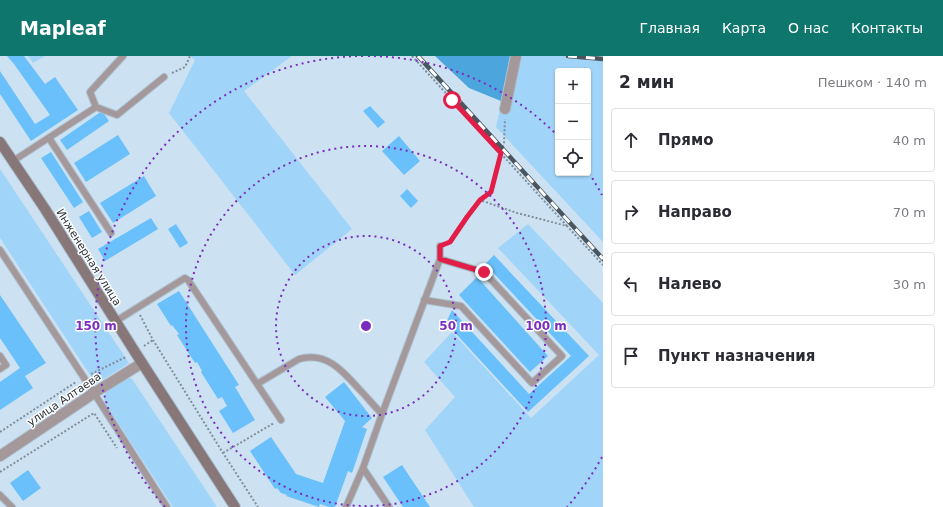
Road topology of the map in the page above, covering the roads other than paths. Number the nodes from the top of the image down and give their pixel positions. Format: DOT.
graph roads {
  1 [pos="122,56"];
  2 [pos="516,56"];
  3 [pos="164,77"];
  4 [pos="96,107"];
  5 [pos="505,110"];
  6 [pos="49,138"];
  7 [pos="0,142"];
  8 [pos="13,161"];
  9 [pos="111,233"];
  10 [pos="440,246"];
  11 [pos="0,250"];
  12 [pos="440,259"];
  13 [pos="424,300"];
  14 [pos="116,321"];
  15 [pos="0,356"];
  16 [pos="142,363"];
  17 [pos="0,369"];
  18 [pos="257,384"];
  19 [pos="94,393"];
  20 [pos="382,414"];
  21 [pos="281,420"];
  22 [pos="0,456"];
  23 [pos="363,468"];
  24 [pos="0,495"];
  25 [pos="12,507"];
  26 [pos="167,507"];
  27 [pos="235,507"];
  28 [pos="346,507"];
  29 [pos="389,507"];
  1 -- 4 [label="lane"];
  2 -- 5 [label="street"];
  3 -- 4 [label="lane"];
  4 -- 6 [label="lane"];
  6 -- 8 [label="lane"];
  6 -- 9 [label="lane"];
  7 -- 8 [label="main road, Инженерная улица"];
  8 -- 14 [label="main road, Инженерная улица"];
  10 -- 12 [label="lane"];
  11 -- 19 [label="lane"];
  12 -- 13 [label="lane"];
  12 -- 13 [label="lane"];
  13 -- 20 [label="lane"];
  14 -- 16 [label="main road, Инженерная улица"];
  14 -- 18 [label="lane"];
  15 -- 17 [label="lane"];
  16 -- 19 [label="street, улица Алтаева"];
  16 -- 27 [label="main road, Инженерная улица"];
  18 -- 20 [label="lane"];
  18 -- 21 [label="lane"];
  19 -- 22 [label="street, улица Алтаева"];
  19 -- 26 [label="lane"];
  20 -- 23 [label="lane"];
  23 -- 28 [label="lane"];
  23 -- 29 [label="lane"];
  24 -- 25 [label="lane"];
}
